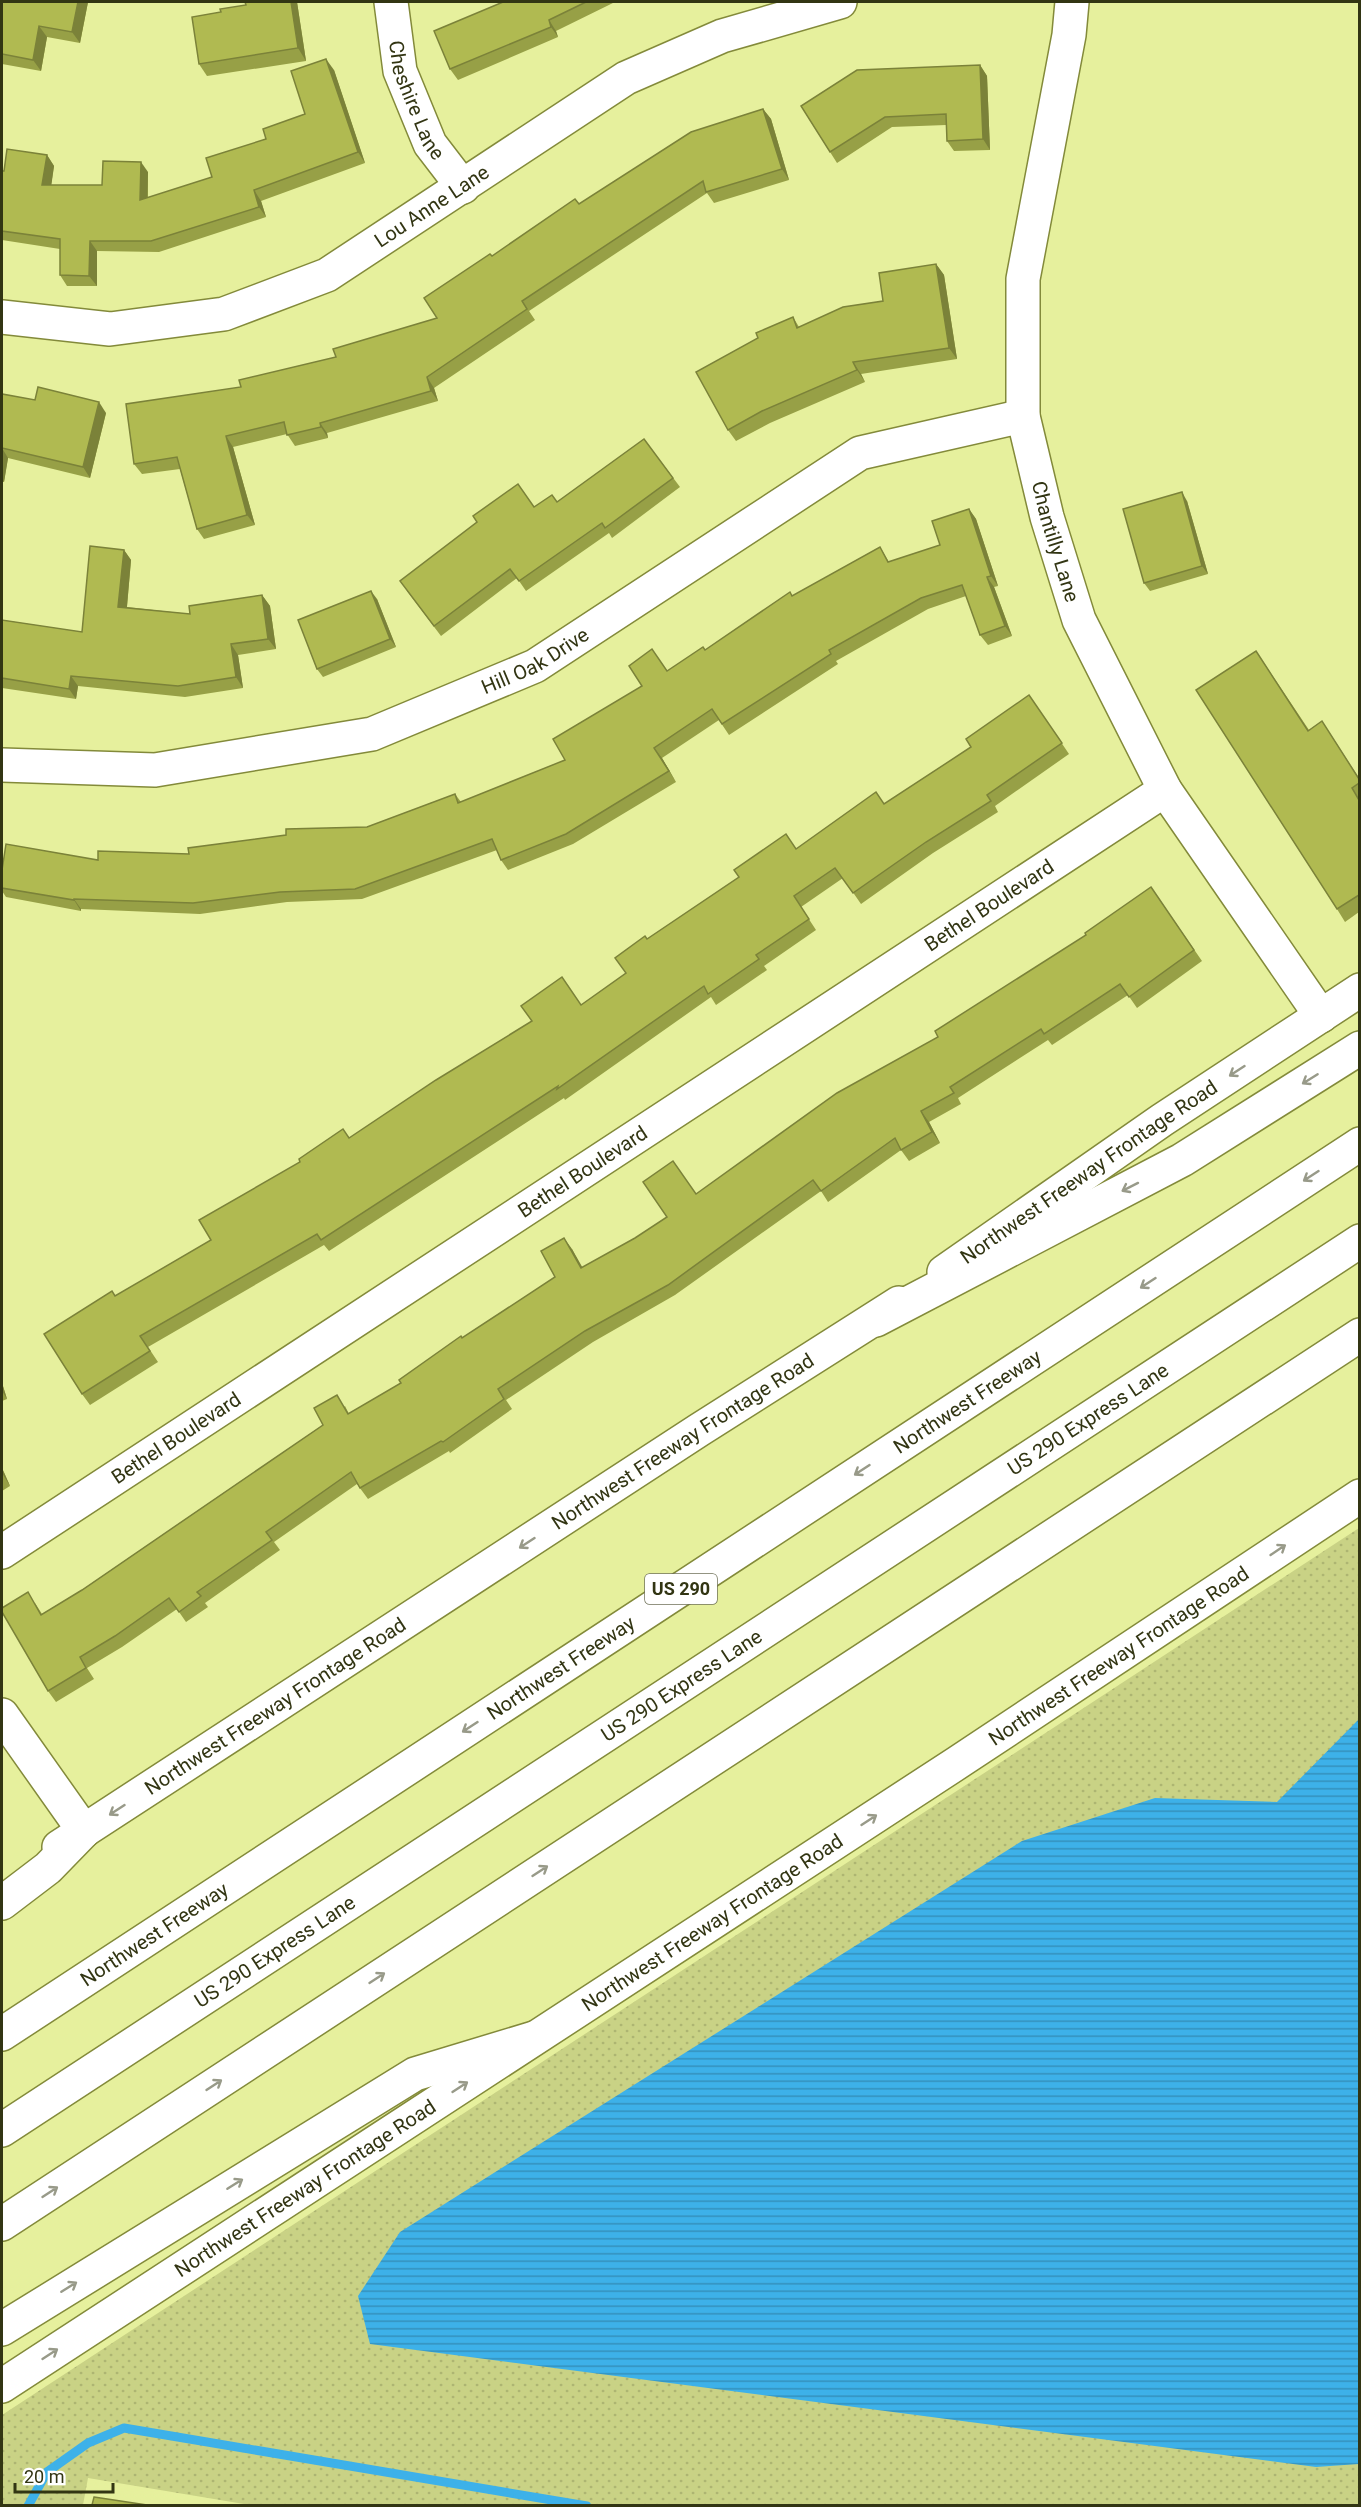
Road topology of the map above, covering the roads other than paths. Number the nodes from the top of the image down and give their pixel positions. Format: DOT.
graph roads {
  1 [pos="391,2"];
  2 [pos="840,2"];
  3 [pos="1072,2"];
  4 [pos="463,188"];
  5 [pos="2,318"];
  6 [pos="1023,416"];
  7 [pos="2,765"];
  8 [pos="1165,790"];
  9 [pos="1359,990"];
  10 [pos="1321,1016"];
  11 [pos="1359,1048"];
  12 [pos="1359,1144"];
  13 [pos="1359,1241"];
  14 [pos="876,1320"];
  15 [pos="1359,1335"];
  16 [pos="1359,1496"];
  17 [pos="2,1552"];
  18 [pos="2,1715"];
  19 [pos="84,1831"];
  20 [pos="2,1884"];
  21 [pos="2,1903"];
  22 [pos="2,2034"];
  23 [pos="534,2038"];
  24 [pos="2,2130"];
  25 [pos="2,2224"];
  26 [pos="2,2329"];
  27 [pos="2,2386"];
  1 -- 4 [label="main road, Cheshire Lane"];
  2 -- 4 [label="main road, Lou Anne Lane"];
  3 -- 6 [label="main road, Chantilly Lane"];
  4 -- 5 [label="main road, Lou Anne Lane"];
  6 -- 7 [label="main road, Hill Oak Drive"];
  6 -- 8 [label="main road, Chantilly Lane"];
  8 -- 10 [label="main road, Chantilly Lane"];
  8 -- 17 [label="main road, Bethel Boulevard"];
  9 -- 10 [label="main road, Northwest Freeway Frontage Road"];
  10 -- 14 [label="main road, Northwest Freeway Frontage Road, one-way"];
  11 -- 14 [label="main road, one-way"];
  12 -- 22 [label="main road, Northwest Freeway / US 290, one-way"];
  13 -- 24 [label="main road, US 290 Express Lane"];
  14 -- 19 [label="main road, Northwest Freeway Frontage Road, one-way"];
  25 -- 15 [label="main road, one-way"];
  23 -- 16 [label="main road, Northwest Freeway Frontage Road, one-way"];
  18 -- 19 [label="main road"];
  19 -- 20 [label="main road, Northwest Freeway Frontage Road"];
  19 -- 21 [label="main road"];
  26 -- 23 [label="main road, one-way"];
  27 -- 23 [label="main road, Northwest Freeway Frontage Road, one-way"];
}
